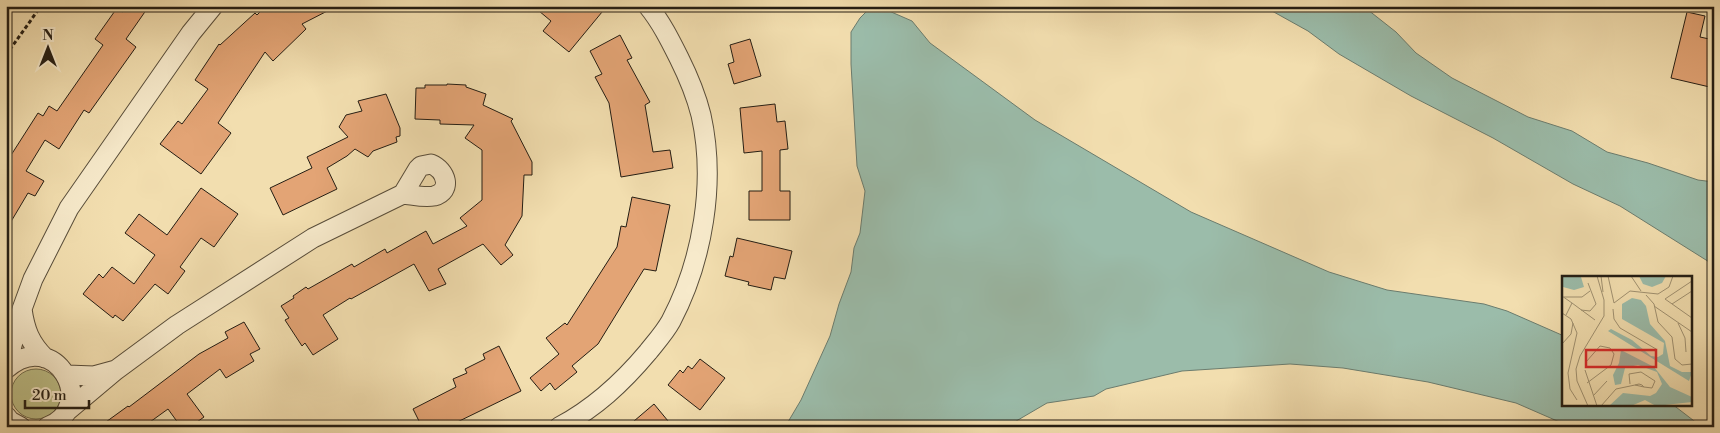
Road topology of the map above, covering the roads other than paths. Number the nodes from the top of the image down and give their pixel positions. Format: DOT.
graph roads {
  1 [pos="213,6"];
  2 [pos="648,6"];
  3 [pos="403,194"];
  4 [pos="22,309"];
  5 [pos="45,358"];
  6 [pos="6,368"];
  7 [pos="116,370"];
  8 [pos="67,375"];
  9 [pos="66,412"];
  10 [pos="6,416"];
  11 [pos="50,426"];
  12 [pos="21,427"];
  13 [pos="558,427"];
  1 -- 4 [label="street"];
  2 -- 13 [label="street"];
  3 -- 7 [label="street"];
  4 -- 5 [label="street"];
  4 -- 6 [label="street"];
  5 -- 6 [label="street"];
  5 -- 8 [label="street"];
  7 -- 8 [label="street"];
  7 -- 9 [label="street"];
  8 -- 9 [label="street"];
  9 -- 11 [label="street"];
  10 -- 12 [label="street"];
}
